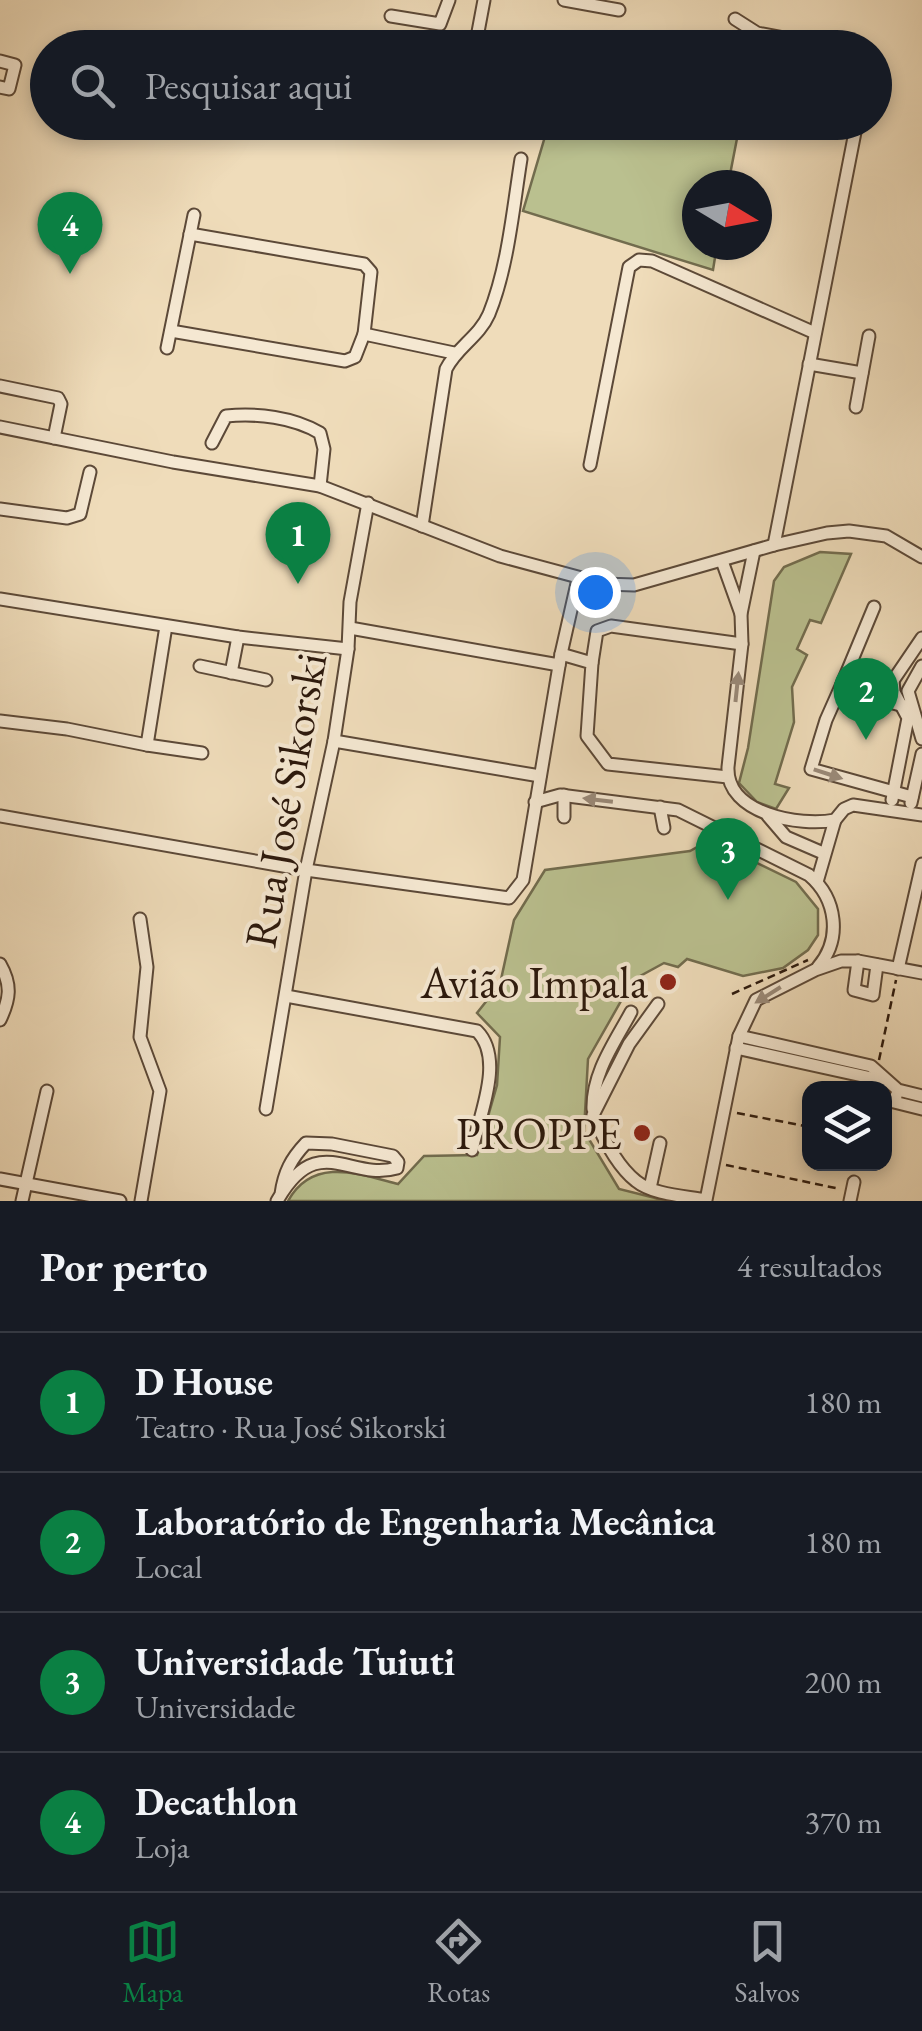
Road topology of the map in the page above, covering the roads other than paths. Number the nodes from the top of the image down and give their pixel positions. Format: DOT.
graph roads {
  1 [pos="449,0"];
  2 [pos="484,0"];
  3 [pos="564,0"];
  4 [pos="619,10"];
  5 [pos="390,16"];
  6 [pos="735,19"];
  7 [pos="478,30"];
  8 [pos="751,30"];
  9 [pos="0,61"];
  10 [pos="0,87"];
  11 [pos="854,140"];
  12 [pos="521,159"];
  13 [pos="194,215"];
  14 [pos="190,234"];
  15 [pos="171,331"];
  16 [pos="816,333"];
  17 [pos="364,334"];
  18 [pos="869,336"];
  19 [pos="167,348"];
  20 [pos="454,354"];
  21 [pos="810,364"];
  22 [pos="862,373"];
  23 [pos="0,386"];
  24 [pos="856,407"];
  25 [pos="0,427"];
  26 [pos="54,438"];
  27 [pos="212,443"];
  28 [pos="590,465"];
  29 [pos="90,472"];
  30 [pos="320,486"];
  31 [pos="368,503"];
  32 [pos="0,508"];
  33 [pos="422,526"];
  34 [pos="774,544"];
  35 [pos="754,551"];
  36 [pos="921,552"];
  37 [pos="722,561"];
  38 [pos="578,579"];
  39 [pos="0,599"];
  40 [pos="874,607"];
  41 [pos="741,614"];
  42 [pos="166,626"];
  43 [pos="350,628"];
  44 [pos="238,637"];
  45 [pos="922,638"];
  46 [pos="742,644"];
  47 [pos="348,649"];
  48 [pos="560,660"];
  49 [pos="592,663"];
  50 [pos="200,666"];
  51 [pos="922,666"];
  52 [pos="230,673"];
  53 [pos="266,680"];
  54 [pos="893,680"];
  55 [pos="842,684"];
  56 [pos="876,697"];
  57 [pos="904,706"];
  58 [pos="0,721"];
  59 [pos="922,739"];
  60 [pos="334,741"];
  61 [pos="148,745"];
  62 [pos="202,753"];
  63 [pos="922,754"];
  64 [pos="540,776"];
  65 [pos="728,777"];
  66 [pos="893,793"];
  67 [pos="564,795"];
  68 [pos="912,797"];
  69 [pos="535,802"];
  70 [pos="660,807"];
  71 [pos="890,809"];
  72 [pos="916,814"];
  73 [pos="0,816"];
  74 [pos="768,816"];
  75 [pos="564,817"];
  76 [pos="835,820"];
  77 [pos="664,828"];
  78 [pos="823,854"];
  79 [pos="922,864"];
  80 [pos="306,870"];
  81 [pos="817,882"];
  82 [pos="140,919"];
  83 [pos="858,960"];
  84 [pos="0,964"];
  85 [pos="877,965"];
  86 [pos="898,969"];
  87 [pos="815,970"];
  88 [pos="922,973"];
  89 [pos="286,996"];
  90 [pos="658,1004"];
  91 [pos="631,1012"];
  92 [pos="0,1020"];
  93 [pos="738,1042"];
  94 [pos="879,1081"];
  95 [pos="47,1092"];
  96 [pos="892,1092"];
  97 [pos="922,1102"];
  98 [pos="266,1109"];
  99 [pos="593,1114"];
  100 [pos="660,1143"];
  101 [pos="472,1150"];
  102 [pos="0,1178"];
  103 [pos="26,1184"];
  104 [pos="650,1188"];
  105 [pos="279,1198"];
  106 [pos="708,1200"];
  107 [pos="22,1201"];
  108 [pos="120,1201"];
  109 [pos="141,1201"];
  1 -- 5 [label="street"];
  2 -- 7 [label="street"];
  3 -- 4 [label="street"];
  6 -- 8 [label="street"];
  9 -- 10 [label="street"];
  11 -- 16 [label="street"];
  12 -- 20 [label="street"];
  13 -- 14 [label="street"];
  14 -- 15 [label="street"];
  14 -- 17 [label="street"];
  15 -- 17 [label="street"];
  15 -- 19 [label="street"];
  16 -- 21 [label="street"];
  16 -- 28 [label="street"];
  17 -- 20 [label="street"];
  18 -- 22 [label="street"];
  20 -- 33 [label="street"];
  21 -- 22 [label="street"];
  21 -- 34 [label="street"];
  22 -- 24 [label="street"];
  23 -- 26 [label="street"];
  25 -- 26 [label="street"];
  26 -- 30 [label="street"];
  27 -- 30 [label="street"];
  29 -- 32 [label="street"];
  30 -- 31 [label="street"];
  31 -- 33 [label="street"];
  31 -- 43 [label="street, Rua José Sikorski"];
  33 -- 38 [label="street"];
  34 -- 35 [label="street"];
  34 -- 36 [label="street"];
  35 -- 37 [label="street"];
  35 -- 41 [label="street"];
  37 -- 38 [label="street"];
  37 -- 41 [label="street"];
  38 -- 48 [label="street"];
  39 -- 42 [label="street"];
  40 -- 55 [label="street"];
  41 -- 46 [label="street"];
  42 -- 44 [label="street"];
  42 -- 61 [label="street"];
  43 -- 47 [label="street, Rua José Sikorski"];
  43 -- 48 [label="street"];
  44 -- 47 [label="street"];
  44 -- 52 [label="street"];
  45 -- 54 [label="street"];
  46 -- 49 [label="street"];
  65 -- 46 [label="street, one-way"];
  47 -- 60 [label="street, Rua José Sikorski"];
  48 -- 49 [label="street"];
  48 -- 64 [label="street"];
  49 -- 65 [label="street"];
  50 -- 52 [label="street"];
  51 -- 59 [label="street"];
  52 -- 53 [label="street"];
  54 -- 56 [label="street"];
  54 -- 57 [label="street"];
  55 -- 56 [label="street"];
  55 -- 66 [label="street, one-way"];
  56 -- 57 [label="street"];
  57 -- 66 [label="street"];
  58 -- 61 [label="street"];
  60 -- 64 [label="street"];
  60 -- 80 [label="street, Rua José Sikorski"];
  61 -- 62 [label="street"];
  63 -- 68 [label="street"];
  64 -- 69 [label="street"];
  65 -- 74 [label="street"];
  66 -- 68 [label="street"];
  66 -- 71 [label="street"];
  67 -- 69 [label="street"];
  70 -- 67 [label="street, one-way"];
  67 -- 75 [label="street"];
  68 -- 72 [label="street"];
  69 -- 80 [label="street"];
  70 -- 77 [label="street"];
  70 -- 81 [label="street"];
  71 -- 72 [label="street"];
  71 -- 76 [label="street"];
  73 -- 80 [label="street"];
  74 -- 76 [label="street"];
  74 -- 78 [label="street"];
  76 -- 78 [label="street"];
  78 -- 81 [label="street"];
  79 -- 86 [label="street"];
  80 -- 89 [label="street, Rua José Sikorski"];
  81 -- 87 [label="street"];
  82 -- 109 [label="street"];
  83 -- 85 [label="street"];
  83 -- 85 [label="street"];
  83 -- 87 [label="street"];
  84 -- 92 [label="street"];
  85 -- 86 [label="street"];
  86 -- 88 [label="street"];
  87 -- 93 [label="street, one-way"];
  89 -- 98 [label="street, Rua José Sikorski"];
  89 -- 101 [label="street"];
  90 -- 99 [label="street"];
  91 -- 99 [label="street"];
  93 -- 94 [label="street"];
  93 -- 97 [label="street"];
  93 -- 106 [label="street"];
  95 -- 103 [label="street"];
  96 -- 97 [label="street"];
  99 -- 104 [label="street"];
  100 -- 104 [label="street"];
  102 -- 103 [label="street"];
  103 -- 107 [label="street"];
  103 -- 108 [label="street"];
  104 -- 106 [label="street"];
  105 -- 105 [label="street"];
}
